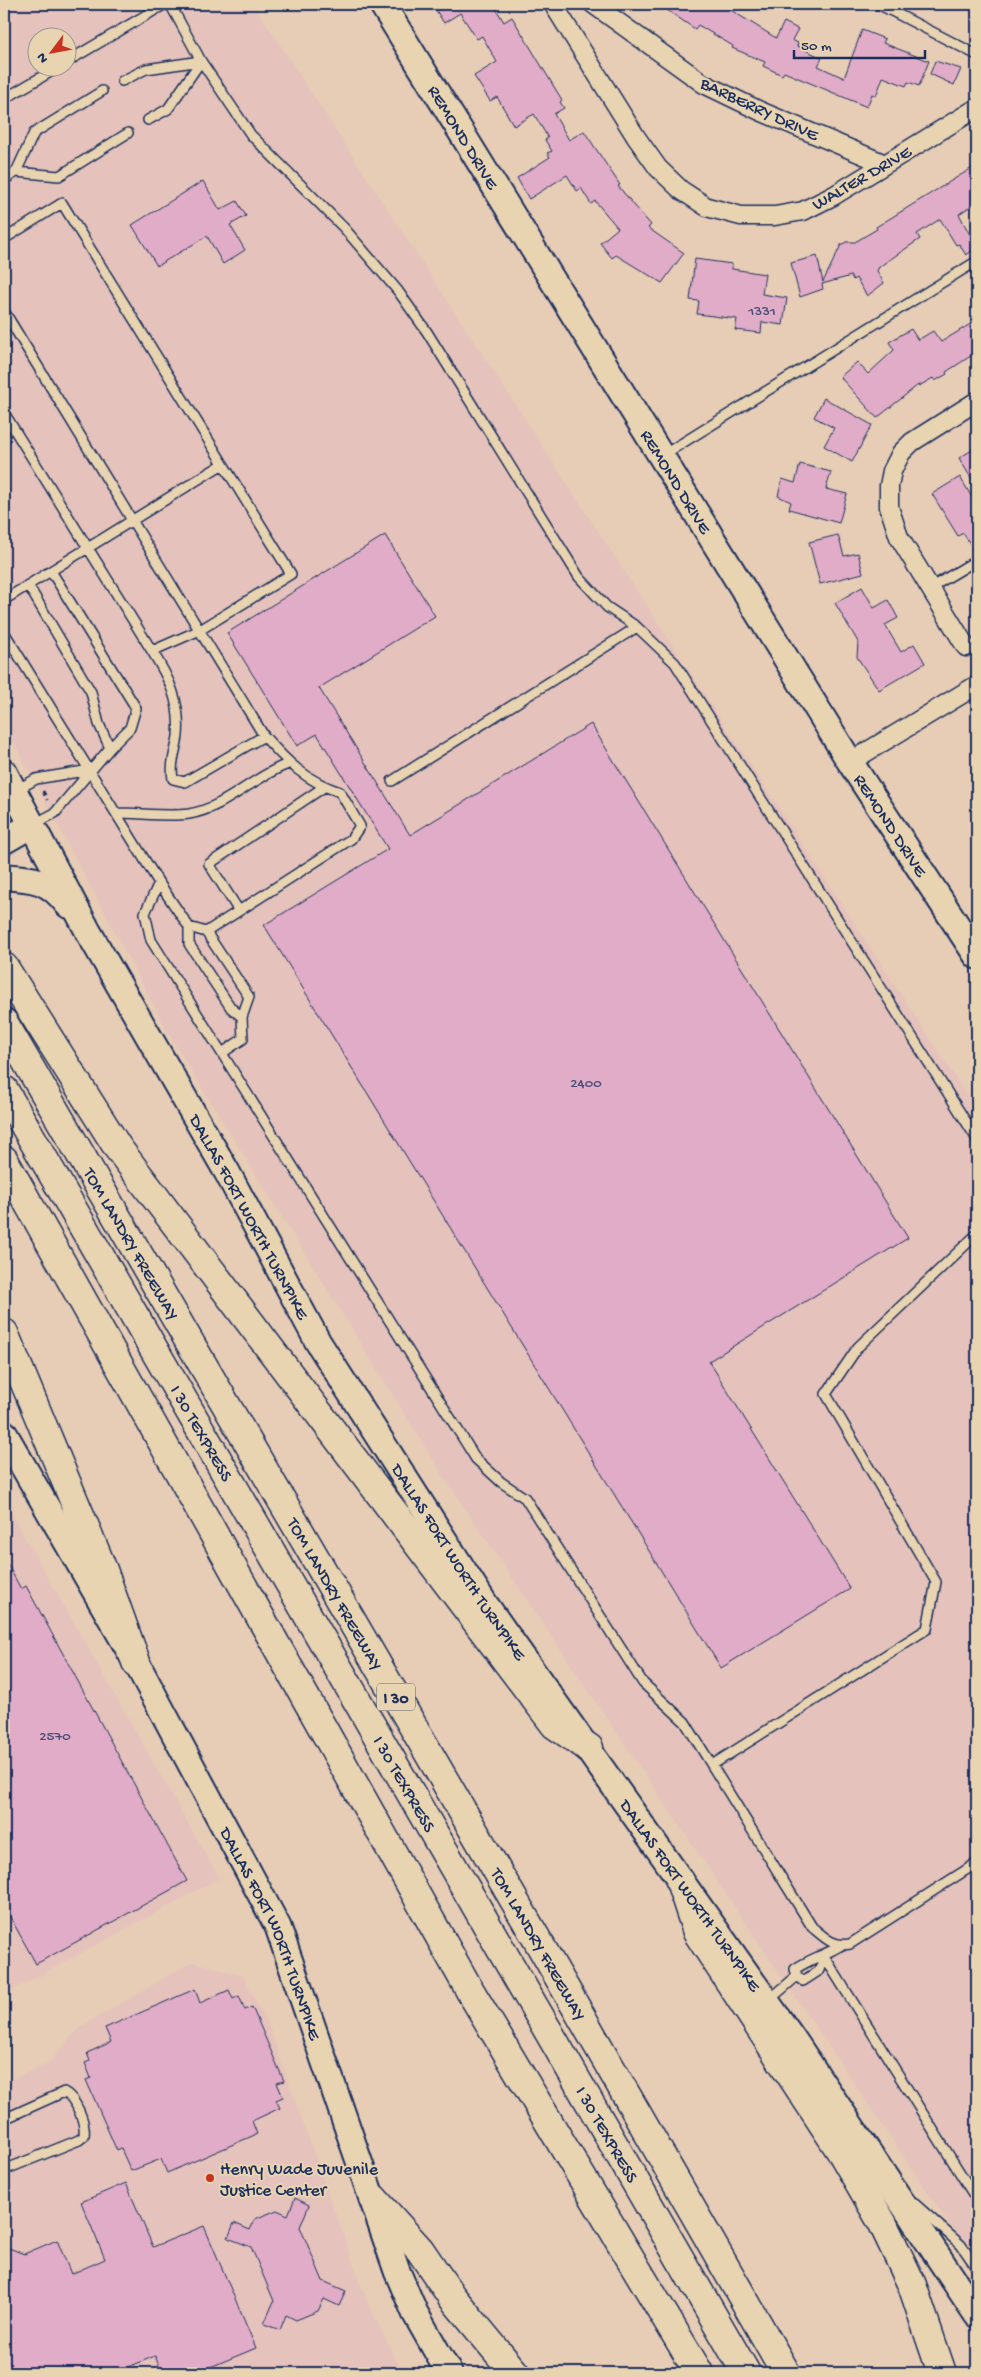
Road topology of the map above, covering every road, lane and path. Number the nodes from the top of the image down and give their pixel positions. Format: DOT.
graph roads {
  1 [pos="165,4"];
  2 [pos="170,4"];
  3 [pos="382,4"];
  4 [pos="553,4"];
  5 [pos="593,4"];
  6 [pos="878,4"];
  7 [pos="78,55"];
  8 [pos="977,55"];
  9 [pos="201,61"];
  10 [pos="39,78"];
  11 [pos="122,81"];
  12 [pos="102,91"];
  13 [pos="4,98"];
  14 [pos="977,108"];
  15 [pos="148,120"];
  16 [pos="128,133"];
  17 [pos="885,164"];
  18 [pos="16,172"];
  19 [pos="4,180"];
  20 [pos="4,239"];
  21 [pos="977,261"];
  22 [pos="4,311"];
  23 [pos="977,400"];
  24 [pos="4,413"];
  25 [pos="660,457"];
  26 [pos="223,464"];
  27 [pos="132,520"];
  28 [pos="87,548"];
  29 [pos="977,560"];
  30 [pos="51,571"];
  31 [pos="28,585"];
  32 [pos="930,588"];
  33 [pos="4,600"];
  34 [pos="637,627"];
  35 [pos="200,630"];
  36 [pos="4,632"];
  37 [pos="966,646"];
  38 [pos="152,651"];
  39 [pos="977,685"];
  40 [pos="264,736"];
  41 [pos="110,748"];
  42 [pos="850,762"];
  43 [pos="288,764"];
  44 [pos="90,770"];
  45 [pos="392,781"];
  46 [pos="7,787"];
  47 [pos="324,787"];
  48 [pos="43,791"];
  49 [pos="47,800"];
  50 [pos="116,813"];
  51 [pos="32,825"];
  52 [pos="4,841"];
  53 [pos="4,877"];
  54 [pos="158,883"];
  55 [pos="238,911"];
  56 [pos="189,927"];
  57 [pos="206,932"];
  58 [pos="89,933"];
  59 [pos="977,956"];
  60 [pos="4,967"];
  61 [pos="242,1018"];
  62 [pos="4,1023"];
  63 [pos="222,1053"];
  64 [pos="4,1090"];
  65 [pos="977,1139"];
  66 [pos="4,1160"];
  67 [pos="977,1234"];
  68 [pos="4,1333"];
  69 [pos="4,1433"];
  70 [pos="136,1662"];
  71 [pos="589,1748"];
  72 [pos="712,1765"];
  73 [pos="977,1863"];
  74 [pos="680,1881"];
  75 [pos="840,1946"];
  76 [pos="824,1956"];
  77 [pos="797,1976"];
  78 [pos="766,2002"];
  79 [pos="4,2119"];
  80 [pos="4,2170"];
  81 [pos="888,2180"];
  82 [pos="373,2198"];
  83 [pos="977,2200"];
  84 [pos="977,2268"];
  85 [pos="977,2315"];
  86 [pos="449,2373"];
  87 [pos="515,2373"];
  88 [pos="699,2373"];
  89 [pos="746,2373"];
  90 [pos="786,2373"];
  91 [pos="942,2373"];
  1 -- 7 [label="lane"];
  2 -- 9 [label="lane"];
  3 -- 25 [label="main road, REMOND DRIVE"];
  4 -- 17 [label="street, WALTER DRIVE"];
  5 -- 17 [label="street, BARBERRY DRIVE"];
  6 -- 8 [label="lane"];
  9 -- 11 [label="lane"];
  9 -- 15 [label="lane"];
  9 -- 34 [label="lane"];
  10 -- 13 [label="lane"];
  12 -- 18 [label="lane"];
  14 -- 17 [label="street, WALTER DRIVE"];
  16 -- 18 [label="lane"];
  18 -- 19 [label="lane"];
  20 -- 26 [label="lane"];
  21 -- 25 [label="lane"];
  22 -- 27 [label="lane"];
  23 -- 32 [label="street"];
  24 -- 28 [label="lane"];
  25 -- 42 [label="main road, REMOND DRIVE"];
  26 -- 27 [label="lane"];
  26 -- 35 [label="lane"];
  27 -- 28 [label="lane"];
  27 -- 35 [label="lane"];
  28 -- 30 [label="lane"];
  28 -- 38 [label="lane"];
  29 -- 32 [label="lane"];
  30 -- 31 [label="lane"];
  30 -- 41 [label="lane"];
  31 -- 33 [label="lane"];
  31 -- 41 [label="lane"];
  32 -- 37 [label="street"];
  34 -- 45 [label="lane"];
  34 -- 65 [label="lane"];
  35 -- 38 [label="lane"];
  35 -- 40 [label="lane"];
  36 -- 44 [label="lane"];
  38 -- 40 [label="lane"];
  39 -- 42 [label="street"];
  40 -- 43 [label="lane"];
  41 -- 44 [label="lane"];
  42 -- 59 [label="main road, REMOND DRIVE"];
  43 -- 47 [label="lane"];
  43 -- 50 [label="lane"];
  44 -- 46 [label="lane"];
  44 -- 50 [label="lane"];
  44 -- 51 [label="lane"];
  46 -- 51 [label="main road, DALLAS FORT WORTH TURNPIKE"];
  47 -- 55 [label="lane"];
  47 -- 55 [label="lane"];
  48 -- 49 [label="path"];
  50 -- 54 [label="lane"];
  51 -- 52 [label="main road"];
  51 -- 58 [label="main road, DALLAS FORT WORTH TURNPIKE"];
  53 -- 58 [label="main road"];
  54 -- 56 [label="lane"];
  54 -- 63 [label="lane"];
  55 -- 57 [label="lane"];
  56 -- 57 [label="lane"];
  56 -- 61 [label="lane"];
  57 -- 61 [label="lane"];
  58 -- 71 [label="main road, DALLAS FORT WORTH TURNPIKE"];
  60 -- 71 [label="highway"];
  61 -- 63 [label="lane"];
  62 -- 90 [label="highway, TOM LANDRY FREEWAY / I 30"];
  63 -- 72 [label="lane"];
  64 -- 89 [label="highway, I 30 TEXPRESS"];
  66 -- 88 [label="highway"];
  67 -- 72 [label="lane"];
  68 -- 70 [label="highway"];
  69 -- 70 [label="main road, DALLAS FORT WORTH TURNPIKE"];
  70 -- 82 [label="main road, DALLAS FORT WORTH TURNPIKE"];
  71 -- 74 [label="main road, DALLAS FORT WORTH TURNPIKE"];
  72 -- 75 [label="lane"];
  73 -- 75 [label="lane"];
  74 -- 78 [label="main road, DALLAS FORT WORTH TURNPIKE"];
  74 -- 91 [label="highway"];
  75 -- 76 [label="lane"];
  76 -- 77 [label="lane"];
  76 -- 77 [label="lane"];
  76 -- 83 [label="lane"];
  77 -- 78 [label="lane"];
  78 -- 81 [label="main road, DALLAS FORT WORTH TURNPIKE"];
  79 -- 80 [label="lane"];
  81 -- 84 [label="lane"];
  81 -- 85 [label="main road, DALLAS FORT WORTH TURNPIKE"];
  82 -- 86 [label="main road, DALLAS FORT WORTH TURNPIKE"];
  82 -- 87 [label="highway"];
}
